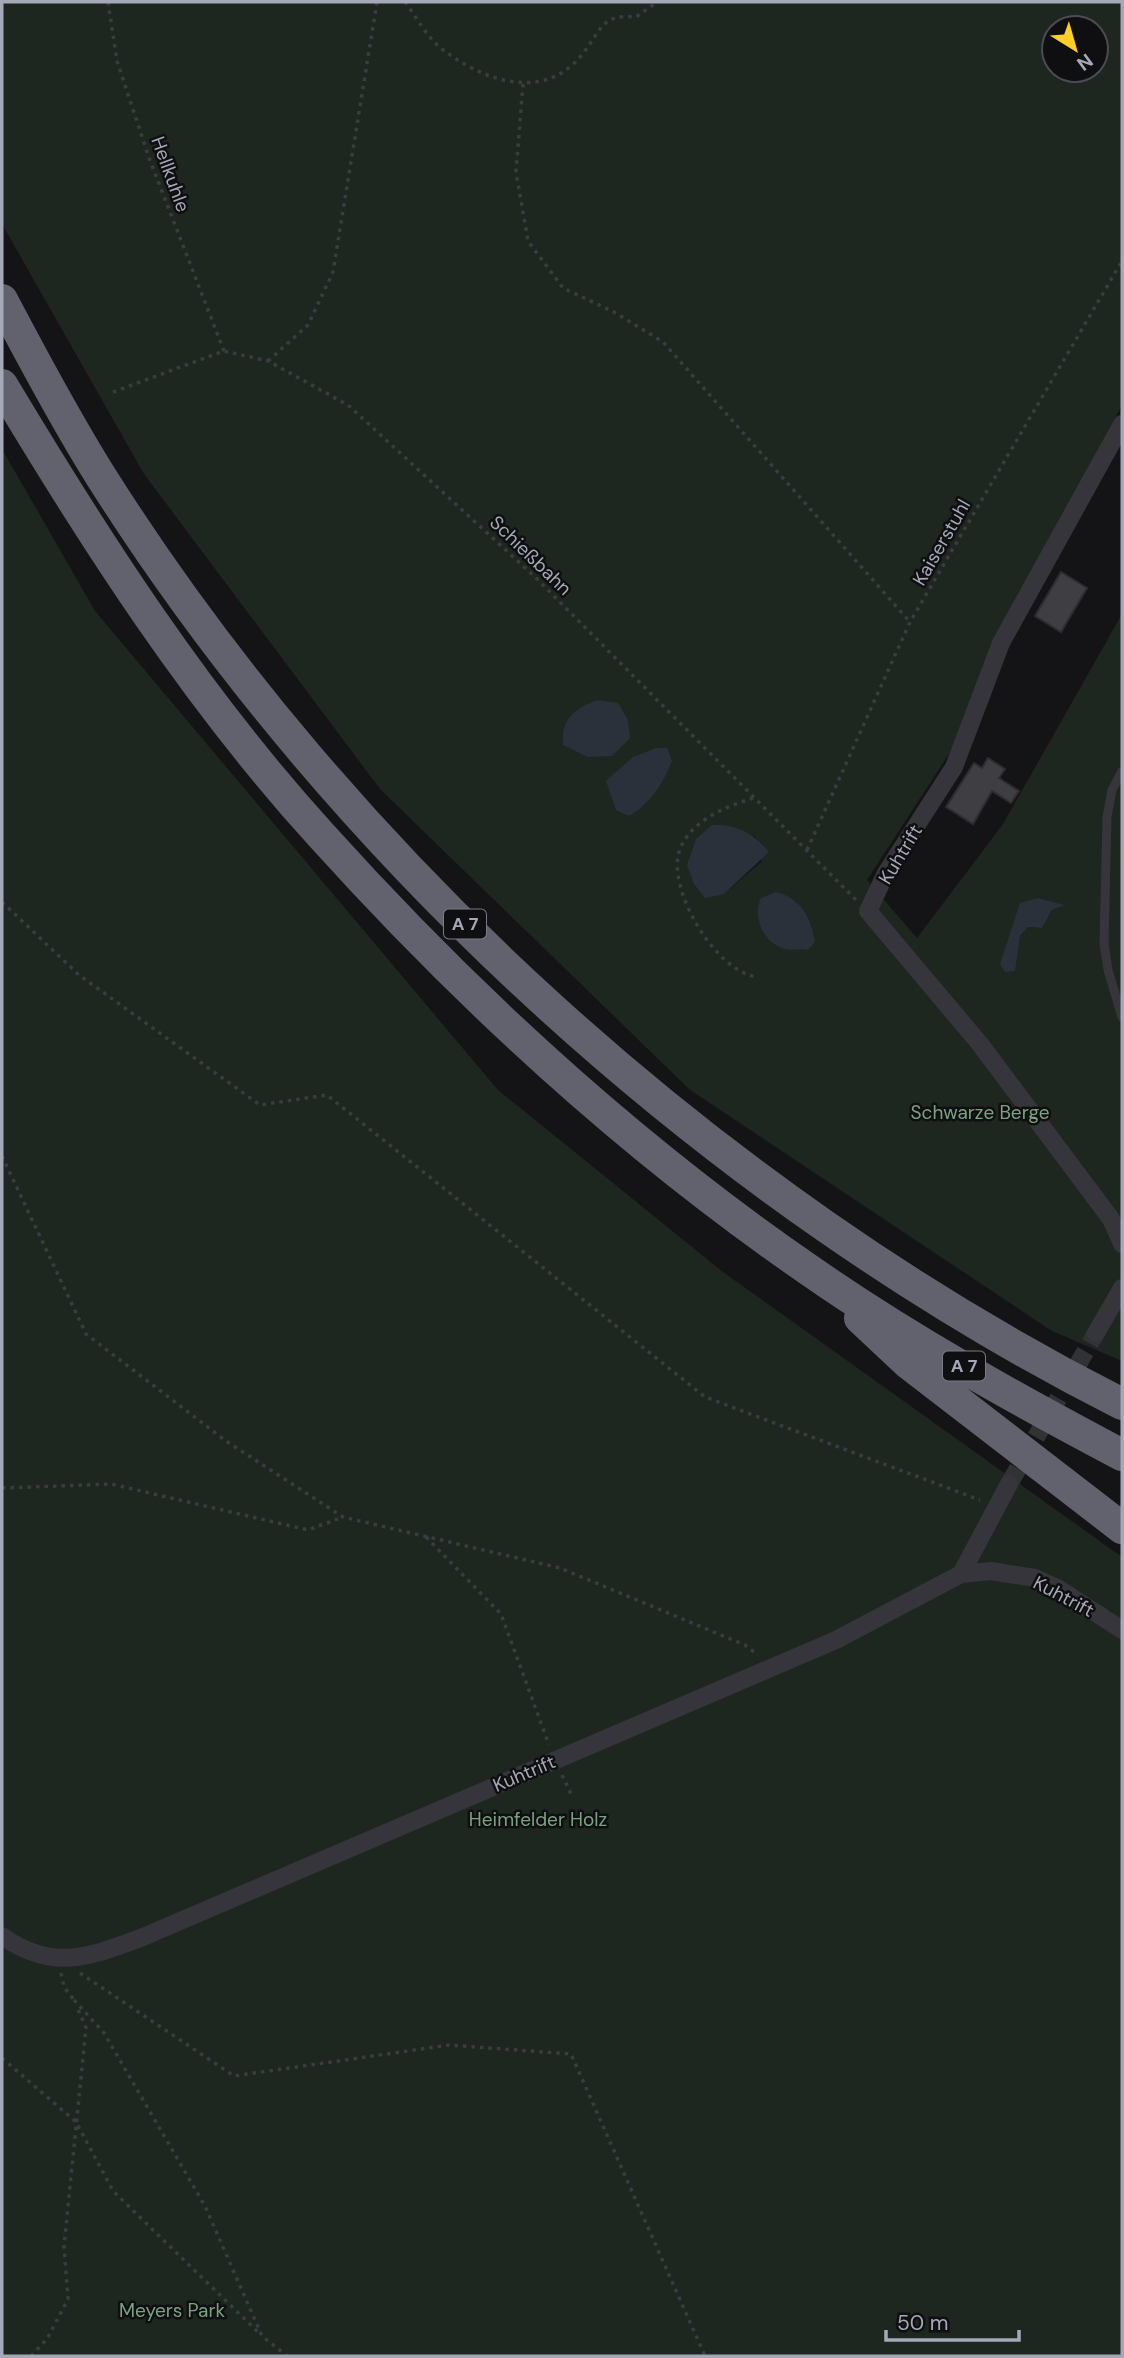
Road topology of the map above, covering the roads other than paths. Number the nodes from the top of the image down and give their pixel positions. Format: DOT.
graph roads {
  1 [pos="2,300"];
  2 [pos="2,385"];
  3 [pos="1122,424"];
  4 [pos="1122,771"];
  5 [pos="1122,1017"];
  6 [pos="1122,1244"];
  7 [pos="810,1271"];
  8 [pos="1122,1288"];
  9 [pos="1096,1333"];
  10 [pos="1122,1404"];
  11 [pos="1122,1455"];
  12 [pos="1009,1484"];
  13 [pos="1122,1528"];
  14 [pos="961,1574"];
  15 [pos="1122,1630"];
  16 [pos="2,1936"];
  1 -- 10 [label="highway, A 7"];
  2 -- 7 [label="highway, A 7"];
  3 -- 6 [label="street, Kuhtrift"];
  4 -- 5 [label="lane"];
  7 -- 11 [label="highway, A 7"];
  7 -- 13 [label="highway"];
  8 -- 9 [label="street"];
  12 -- 14 [label="street"];
  14 -- 15 [label="street, Kuhtrift"];
  14 -- 16 [label="street, Kuhtrift"];
}
